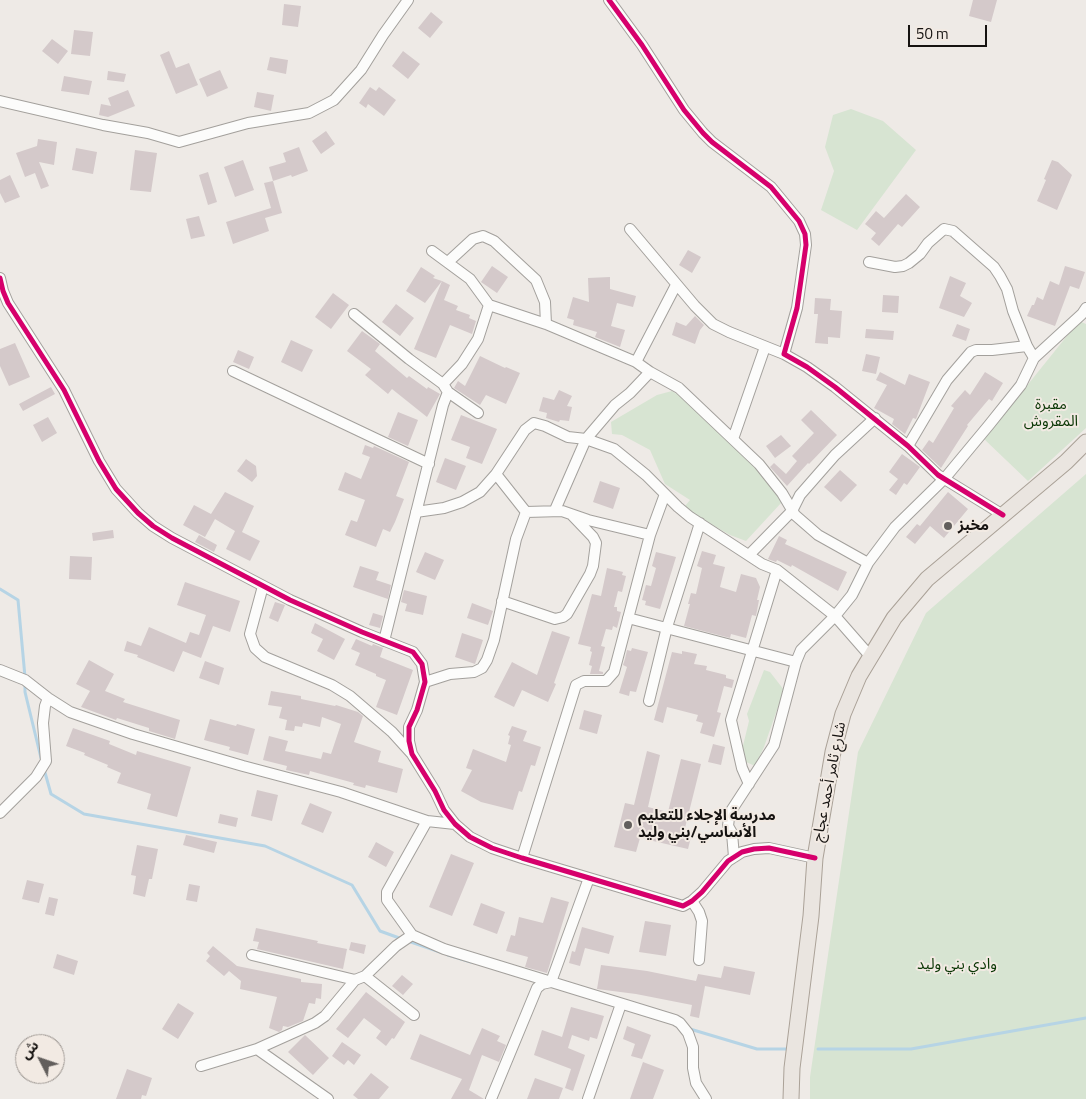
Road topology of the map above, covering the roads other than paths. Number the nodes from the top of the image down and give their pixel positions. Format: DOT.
graph roads {
  1 [pos="408,0"];
  2 [pos="609,0"];
  3 [pos="0,101"];
  4 [pos="630,229"];
  5 [pos="432,251"];
  6 [pos="448,262"];
  7 [pos="869,262"];
  8 [pos="0,278"];
  9 [pos="676,285"];
  10 [pos="489,305"];
  11 [pos="1084,313"];
  12 [pos="354,314"];
  13 [pos="546,324"];
  14 [pos="1027,346"];
  15 [pos="765,347"];
  16 [pos="784,354"];
  17 [pos="1034,358"];
  18 [pos="636,362"];
  19 [pos="233,371"];
  20 [pos="650,372"];
  21 [pos="446,388"];
  22 [pos="478,413"];
  23 [pos="875,418"];
  24 [pos="586,439"];
  25 [pos="733,439"];
  26 [pos="1086,442"];
  27 [pos="908,446"];
  28 [pos="429,464"];
  29 [pos="496,474"];
  30 [pos="944,478"];
  31 [pos="665,494"];
  32 [pos="555,510"];
  33 [pos="792,511"];
  34 [pos="416,512"];
  35 [pos="526,512"];
  36 [pos="571,514"];
  37 [pos="1003,515"];
  38 [pos="700,523"];
  39 [pos="650,535"];
  40 [pos="749,555"];
  41 [pos="868,562"];
  42 [pos="777,570"];
  43 [pos="264,586"];
  44 [pos="502,601"];
  45 [pos="835,616"];
  46 [pos="628,618"];
  47 [pos="667,627"];
  48 [pos="384,641"];
  49 [pos="753,650"];
  50 [pos="870,656"];
  51 [pos="796,662"];
  52 [pos="0,670"];
  53 [pos="425,682"];
  54 [pos="48,698"];
  55 [pos="649,701"];
  56 [pos="412,754"];
  57 [pos="749,784"];
  58 [pos="0,813"];
  59 [pos="427,821"];
  60 [pos="455,824"];
  61 [pos="734,857"];
  62 [pos="522,858"];
  63 [pos="815,858"];
  64 [pos="589,878"];
  65 [pos="692,901"];
  66 [pos="412,935"];
  67 [pos="252,955"];
  68 [pos="699,960"];
  69 [pos="360,978"];
  70 [pos="551,982"];
  71 [pos="621,1004"];
  72 [pos="414,1015"];
  73 [pos="257,1049"];
  74 [pos="201,1066"];
  75 [pos="703,1098"];
  76 [pos="328,1099"];
  77 [pos="491,1099"];
  78 [pos="588,1099"];
  79 [pos="791,1099"];
  1 -- 3 [label="street"];
  2 -- 16 [label="street"];
  4 -- 9 [label="street"];
  5 -- 6 [label="street"];
  6 -- 10 [label="street"];
  6 -- 13 [label="street"];
  7 -- 14 [label="street"];
  8 -- 43 [label="street"];
  9 -- 15 [label="street"];
  9 -- 18 [label="street"];
  10 -- 13 [label="street"];
  10 -- 21 [label="street"];
  11 -- 17 [label="street"];
  12 -- 21 [label="street"];
  13 -- 18 [label="street"];
  14 -- 17 [label="street"];
  14 -- 27 [label="street"];
  15 -- 16 [label="street"];
  15 -- 25 [label="street"];
  16 -- 23 [label="street"];
  17 -- 30 [label="street"];
  18 -- 20 [label="street"];
  19 -- 28 [label="street"];
  20 -- 24 [label="street"];
  20 -- 25 [label="street"];
  21 -- 22 [label="street"];
  21 -- 28 [label="street"];
  23 -- 27 [label="street"];
  23 -- 33 [label="street"];
  24 -- 29 [label="street"];
  24 -- 31 [label="street"];
  24 -- 32 [label="street"];
  25 -- 33 [label="street"];
  26 -- 37 [label="main road, شارع ثامر أحمد عجاج"];
  27 -- 30 [label="street"];
  28 -- 34 [label="street"];
  29 -- 34 [label="street"];
  29 -- 35 [label="street"];
  30 -- 37 [label="street"];
  30 -- 41 [label="street"];
  31 -- 38 [label="street"];
  31 -- 39 [label="street"];
  32 -- 35 [label="street"];
  32 -- 36 [label="street"];
  33 -- 40 [label="street"];
  33 -- 41 [label="street"];
  34 -- 48 [label="street"];
  35 -- 44 [label="street"];
  36 -- 39 [label="street"];
  36 -- 44 [label="street"];
  37 -- 50 [label="main road, شارع ثامر أحمد عجاج"];
  38 -- 40 [label="street"];
  38 -- 47 [label="street"];
  39 -- 46 [label="street"];
  40 -- 42 [label="street"];
  41 -- 45 [label="street"];
  42 -- 45 [label="street"];
  42 -- 49 [label="street"];
  43 -- 48 [label="street"];
  43 -- 56 [label="street"];
  44 -- 53 [label="street"];
  45 -- 50 [label="street"];
  45 -- 51 [label="street"];
  46 -- 47 [label="street"];
  46 -- 62 [label="street"];
  47 -- 49 [label="street"];
  47 -- 55 [label="street"];
  48 -- 53 [label="street"];
  49 -- 51 [label="street"];
  49 -- 57 [label="street"];
  50 -- 63 [label="main road, شارع ثامر أحمد عجاج"];
  51 -- 57 [label="street"];
  52 -- 54 [label="street"];
  53 -- 56 [label="street"];
  54 -- 58 [label="street"];
  54 -- 59 [label="street"];
  56 -- 60 [label="street"];
  57 -- 61 [label="street"];
  59 -- 60 [label="street"];
  59 -- 66 [label="street"];
  60 -- 62 [label="street"];
  61 -- 63 [label="street"];
  61 -- 65 [label="street"];
  62 -- 64 [label="street"];
  63 -- 79 [label="main road, شارع ثامر أحمد عجاج"];
  64 -- 65 [label="street"];
  64 -- 70 [label="street"];
  65 -- 68 [label="street"];
  66 -- 69 [label="street"];
  66 -- 70 [label="street"];
  67 -- 69 [label="street"];
  69 -- 72 [label="street"];
  69 -- 73 [label="street"];
  70 -- 71 [label="street"];
  70 -- 77 [label="street"];
  71 -- 75 [label="street"];
  71 -- 78 [label="street"];
  73 -- 74 [label="street"];
  73 -- 76 [label="street"];
}
